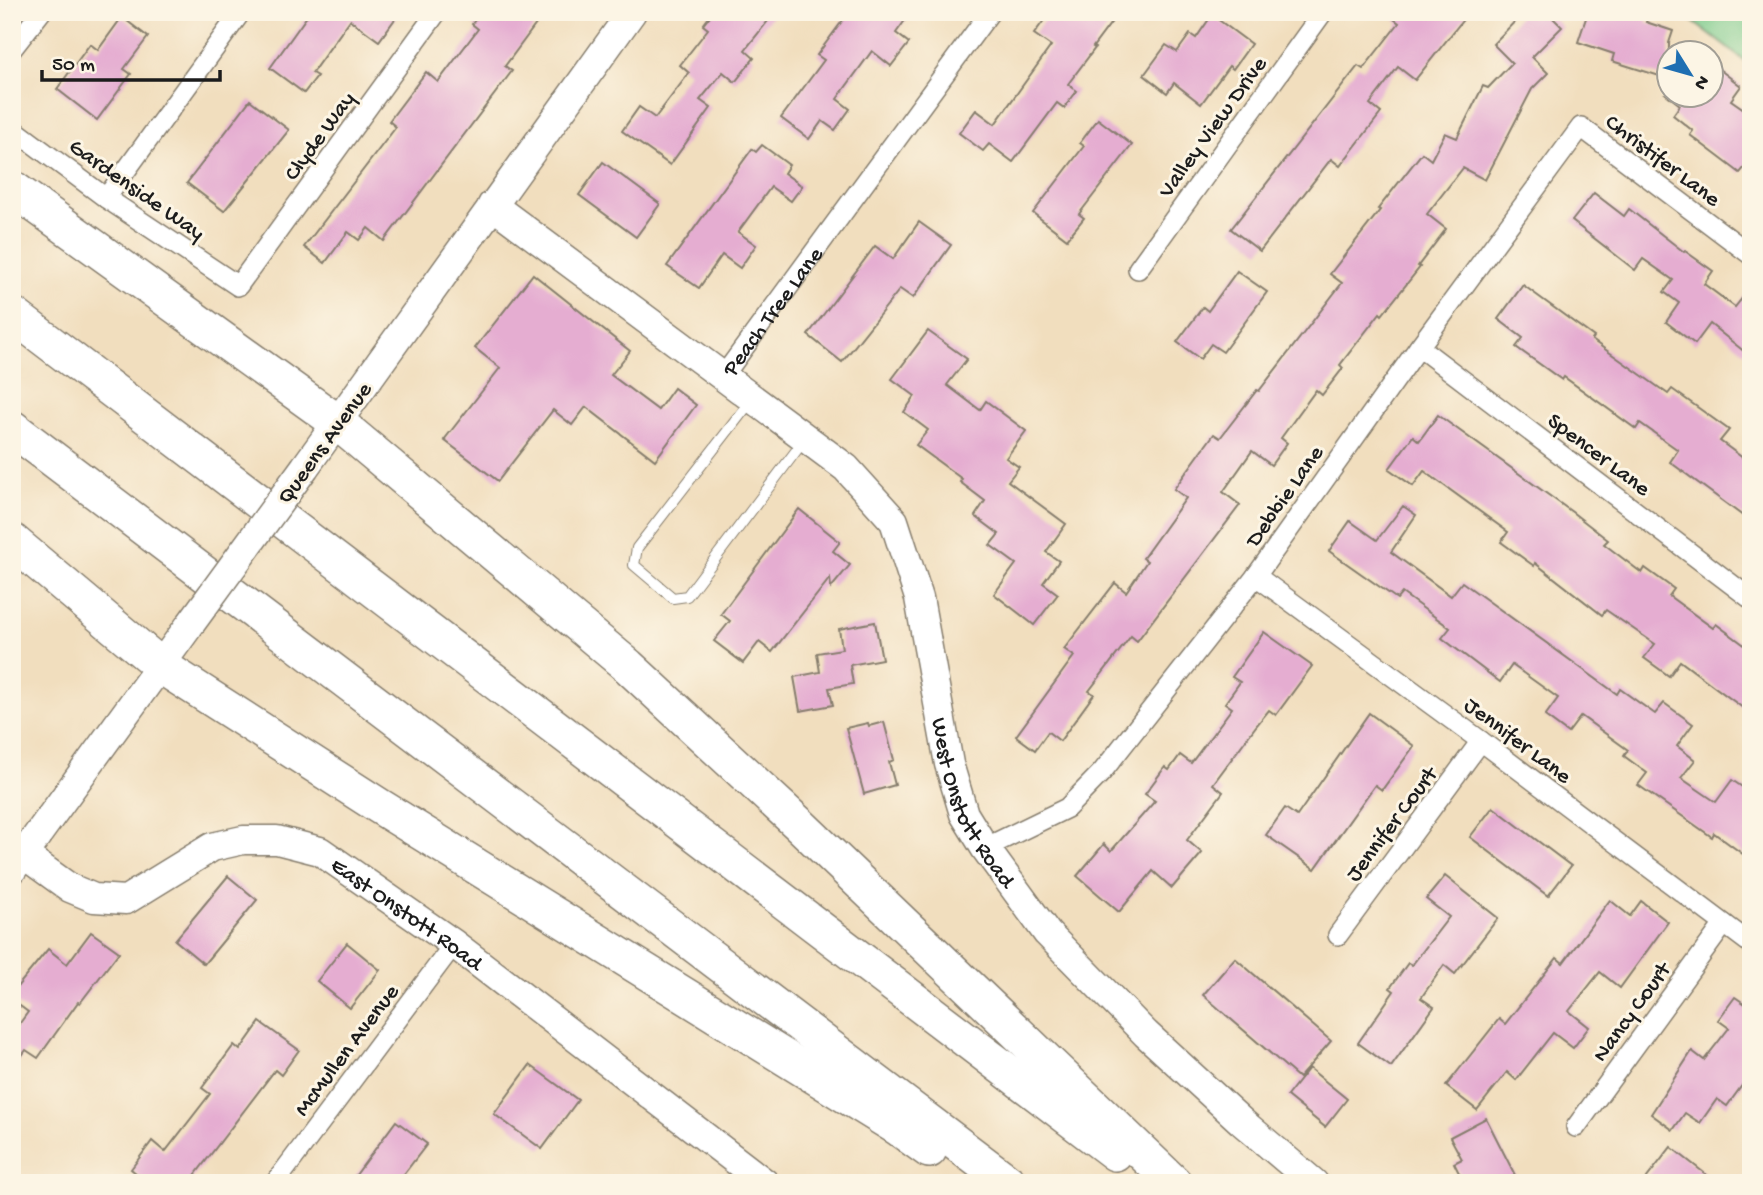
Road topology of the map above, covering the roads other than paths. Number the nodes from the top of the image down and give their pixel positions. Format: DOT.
graph roads {
  1 [pos="41,12"];
  2 [pos="241,12"];
  3 [pos="437,12"];
  4 [pos="632,12"];
  5 [pos="990,12"];
  6 [pos="1323,12"];
  7 [pos="12,49"];
  8 [pos="1581,127"];
  9 [pos="12,128"];
  10 [pos="12,188"];
  11 [pos="106,198"];
  12 [pos="492,205"];
  13 [pos="1751,255"];
  14 [pos="1138,269"];
  15 [pos="238,286"];
  16 [pos="12,314"];
  17 [pos="1419,347"];
  18 [pos="724,375"];
  19 [pos="754,398"];
  20 [pos="337,422"];
  21 [pos="12,428"];
  22 [pos="806,438"];
  23 [pos="12,541"];
  24 [pos="1256,576"];
  25 [pos="1751,599"];
  26 [pos="161,666"];
  27 [pos="1481,741"];
  28 [pos="985,848"];
  29 [pos="16,858"];
  30 [pos="1724,924"];
  31 [pos="1338,934"];
  32 [pos="454,944"];
  33 [pos="1751,944"];
  34 [pos="1576,1127"];
  35 [pos="275,1183"];
  36 [pos="765,1183"];
  37 [pos="976,1183"];
  38 [pos="1009,1183"];
  39 [pos="1154,1183"];
  40 [pos="1174,1183"];
  41 [pos="1314,1183"];
  1 -- 7 [label="street"];
  2 -- 11 [label="street"];
  3 -- 15 [label="street, Clyde Way"];
  4 -- 12 [label="street, Queens Avenue"];
  5 -- 18 [label="street, Peach Tree Lane"];
  6 -- 14 [label="street, Valley View Drive"];
  8 -- 13 [label="street, Christifer Lane"];
  8 -- 17 [label="street, Debbie Lane"];
  9 -- 11 [label="street, Gardenside Way"];
  10 -- 20 [label="highway"];
  11 -- 15 [label="street, Gardenside Way"];
  12 -- 18 [label="street, Peach Tree Lane"];
  12 -- 20 [label="street, Queens Avenue"];
  16 -- 39 [label="highway"];
  17 -- 24 [label="street, Debbie Lane"];
  17 -- 25 [label="street, Spencer Lane"];
  18 -- 19 [label="street, West Onstott Road"];
  19 -- 22 [label="street, West Onstott Road"];
  19 -- 22 [label="lane"];
  20 -- 26 [label="street, Queens Avenue, bridge"];
  20 -- 40 [label="highway"];
  21 -- 38 [label="highway"];
  22 -- 28 [label="street, West Onstott Road"];
  23 -- 26 [label="highway"];
  24 -- 27 [label="street, Jennifer Lane"];
  24 -- 28 [label="street, Debbie Lane"];
  26 -- 29 [label="street, Queens Avenue"];
  26 -- 37 [label="highway"];
  27 -- 30 [label="street, Jennifer Lane"];
  27 -- 31 [label="street, Jennifer Court"];
  28 -- 41 [label="street, West Onstott Road"];
  29 -- 32 [label="street, East Onstott Road"];
  30 -- 33 [label="street, Jennifer Lane"];
  30 -- 34 [label="street, Nancy Court"];
  32 -- 35 [label="street, McMullen Avenue"];
  32 -- 36 [label="street, East Onstott Road"];
}
